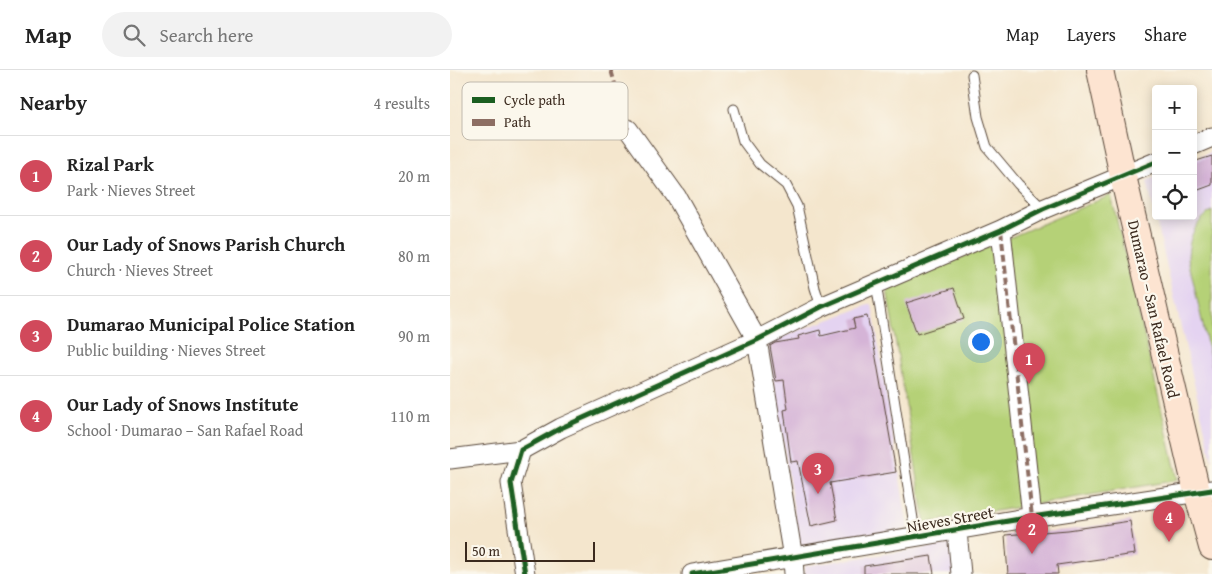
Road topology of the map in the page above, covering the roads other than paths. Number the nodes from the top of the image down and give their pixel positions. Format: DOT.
graph roads {
  1 [pos="1100,70"];
  2 [pos="972,75"];
  3 [pos="734,108"];
  4 [pos="628,129"];
  5 [pos="1212,137"];
  6 [pos="1197,143"];
  7 [pos="1152,164"];
  8 [pos="1123,176"];
  9 [pos="1043,209"];
  10 [pos="1001,230"];
  11 [pos="876,283"];
  12 [pos="821,307"];
  13 [pos="757,340"];
  14 [pos="521,450"];
  15 [pos="450,459"];
  16 [pos="1204,491"];
  17 [pos="1032,517"];
  18 [pos="957,531"];
  19 [pos="916,538"];
  20 [pos="1212,547"];
  21 [pos="793,566"];
  22 [pos="525,574"];
  23 [pos="692,574"];
  24 [pos="961,574"];
  1 -- 8 [label="main road, Dumarao – San Rafael Road"];
  2 -- 9 [label="lane"];
  3 -- 12 [label="lane"];
  4 -- 13 [label="street"];
  5 -- 6 [label="street"];
  7 -- 8 [label="street"];
  8 -- 9 [label="street"];
  8 -- 16 [label="main road, Dumarao – San Rafael Road"];
  9 -- 10 [label="street"];
  10 -- 11 [label="street"];
  10 -- 17 [label="street"];
  11 -- 12 [label="street"];
  11 -- 19 [label="lane"];
  12 -- 13 [label="street"];
  13 -- 14 [label="street"];
  13 -- 21 [label="street"];
  14 -- 15 [label="street"];
  14 -- 22 [label="street"];
  16 -- 17 [label="street, Nieves Street"];
  16 -- 20 [label="main road, Dumarao – San Rafael Road"];
  17 -- 18 [label="street, Nieves Street"];
  18 -- 19 [label="street, Nieves Street"];
  18 -- 24 [label="street"];
  19 -- 21 [label="street, Nieves Street"];
  21 -- 23 [label="street, Nieves Street"];
}
